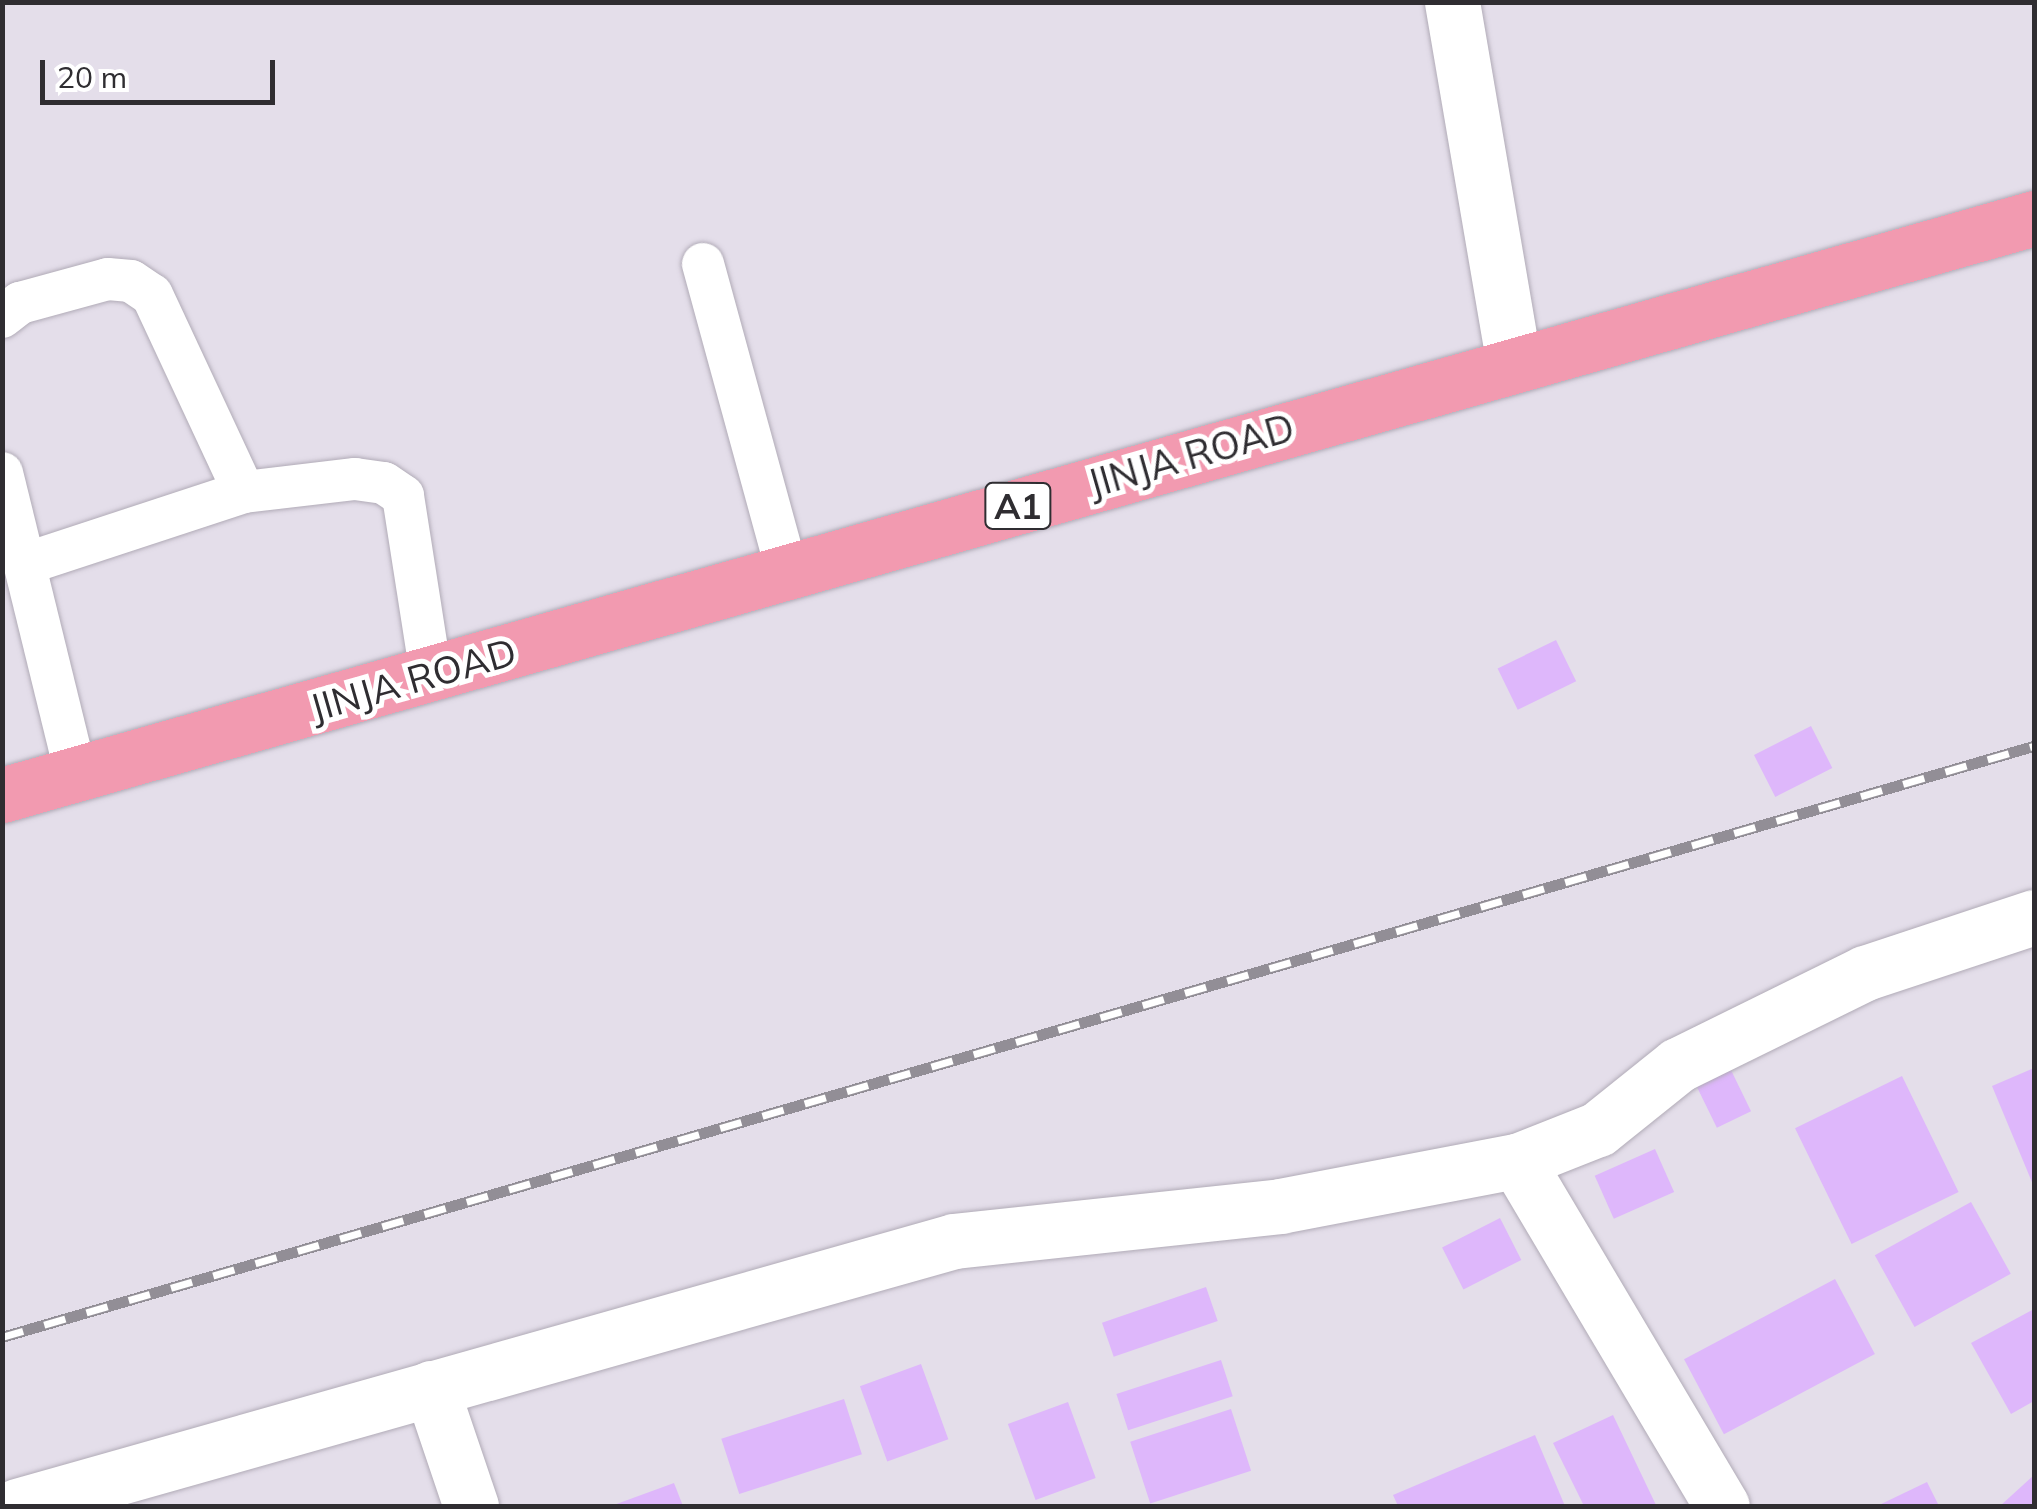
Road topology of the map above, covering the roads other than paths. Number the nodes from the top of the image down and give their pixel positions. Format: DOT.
graph roads {
  1 [pos="1452,2"];
  2 [pos="2034,218"];
  3 [pos="703,264"];
  4 [pos="2,317"];
  5 [pos="1514,364"];
  6 [pos="2,473"];
  7 [pos="244,492"];
  8 [pos="25,564"];
  9 [pos="787,572"];
  10 [pos="431,675"];
  11 [pos="76,775"];
  12 [pos="2,795"];
  13 [pos="2034,917"];
  14 [pos="1516,1160"];
  15 [pos="431,1388"];
  16 [pos="18,1506"];
  17 [pos="471,1506"];
  18 [pos="1722,1506"];
  1 -- 5 [label="street"];
  2 -- 5 [label="highway, JINJA ROAD / A1"];
  3 -- 9 [label="lane"];
  4 -- 7 [label="lane"];
  5 -- 9 [label="highway, JINJA ROAD / A1"];
  6 -- 8 [label="lane"];
  7 -- 8 [label="lane"];
  7 -- 10 [label="lane"];
  8 -- 11 [label="lane"];
  9 -- 10 [label="highway, JINJA ROAD / A1"];
  10 -- 11 [label="highway, JINJA ROAD / A1"];
  11 -- 12 [label="highway, JINJA ROAD / A1"];
  13 -- 14 [label="street"];
  14 -- 15 [label="street"];
  14 -- 18 [label="street"];
  15 -- 16 [label="street"];
  15 -- 17 [label="street"];
}
